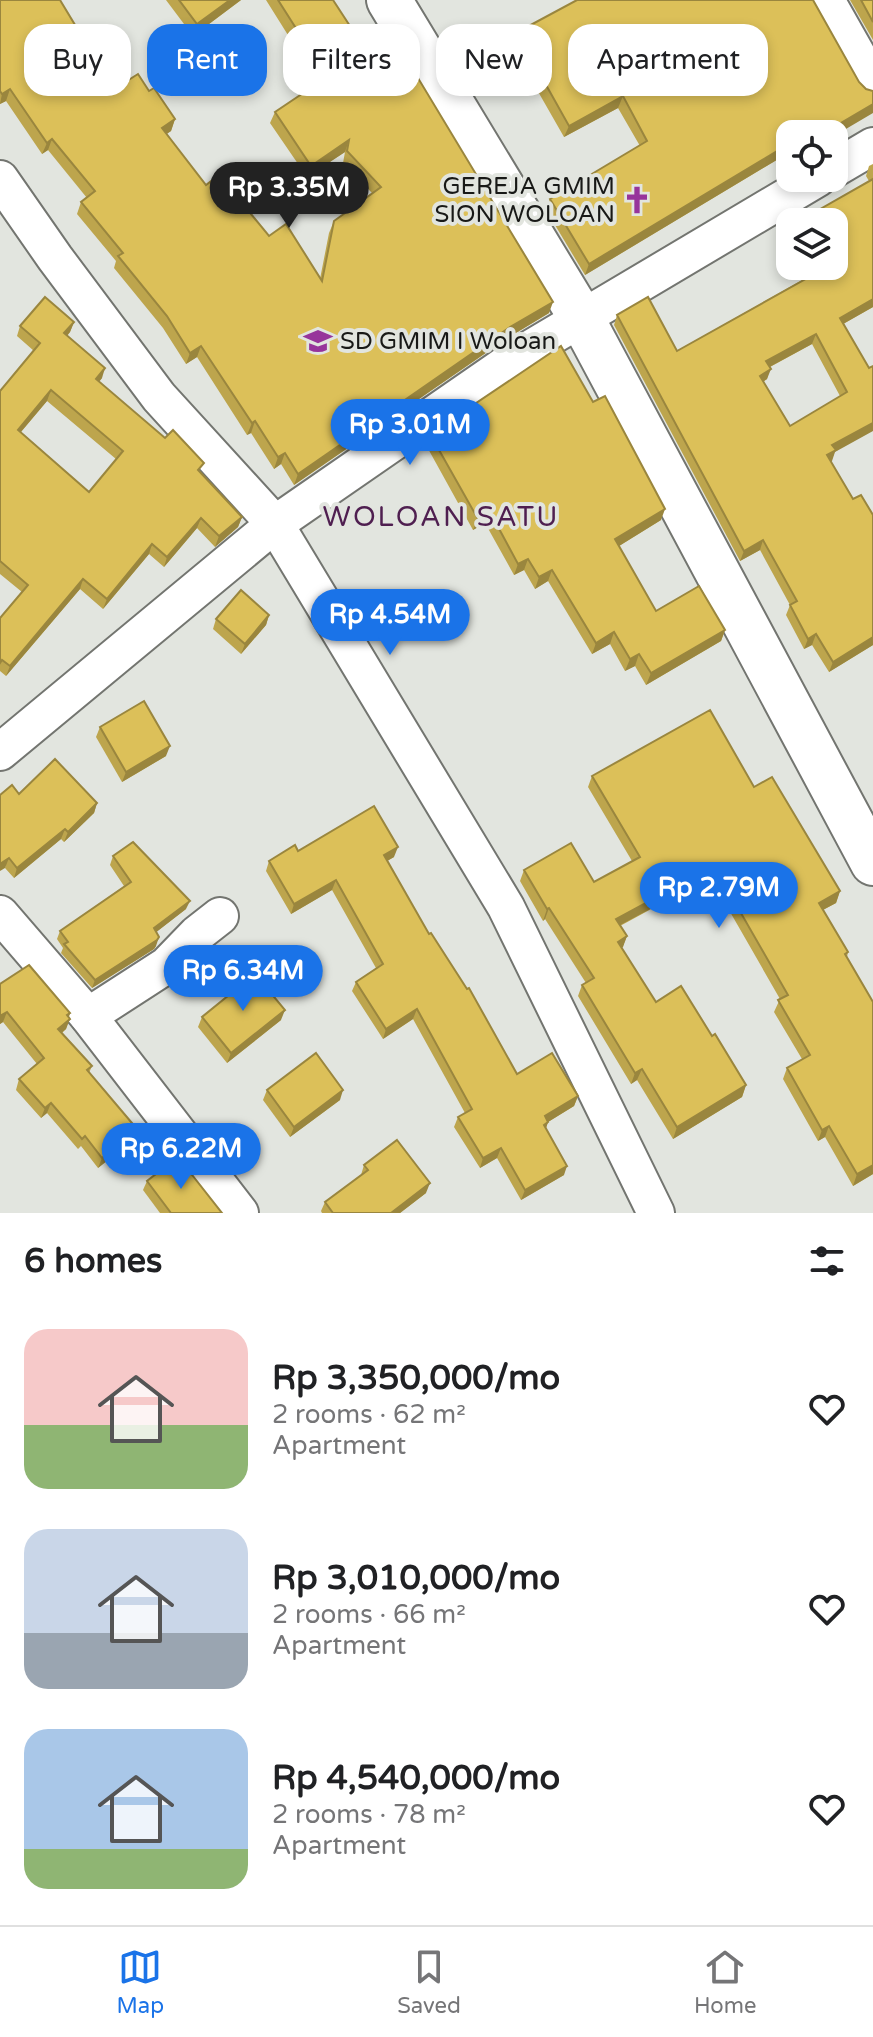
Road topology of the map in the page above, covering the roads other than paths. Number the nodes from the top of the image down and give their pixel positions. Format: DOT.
graph roads {
  1 [pos="389,0"];
  2 [pos="826,0"];
  3 [pos="873,83"];
  4 [pos="873,146"];
  5 [pos="848,161"];
  6 [pos="0,179"];
  7 [pos="795,192"];
  8 [pos="582,319"];
  9 [pos="275,524"];
  10 [pos="0,752"];
  11 [pos="873,863"];
  12 [pos="0,914"];
  13 [pos="220,916"];
  14 [pos="88,1016"];
  15 [pos="240,1213"];
  16 [pos="656,1213"];
  1 -- 8 [label="main road"];
  2 -- 3 [label="street"];
  4 -- 5 [label="street"];
  6 -- 9 [label="street"];
  7 -- 8 [label="street"];
  8 -- 9 [label="street"];
  8 -- 11 [label="main road"];
  9 -- 10 [label="street"];
  9 -- 16 [label="street"];
  12 -- 14 [label="street"];
  13 -- 14 [label="street"];
  14 -- 15 [label="street"];
}
